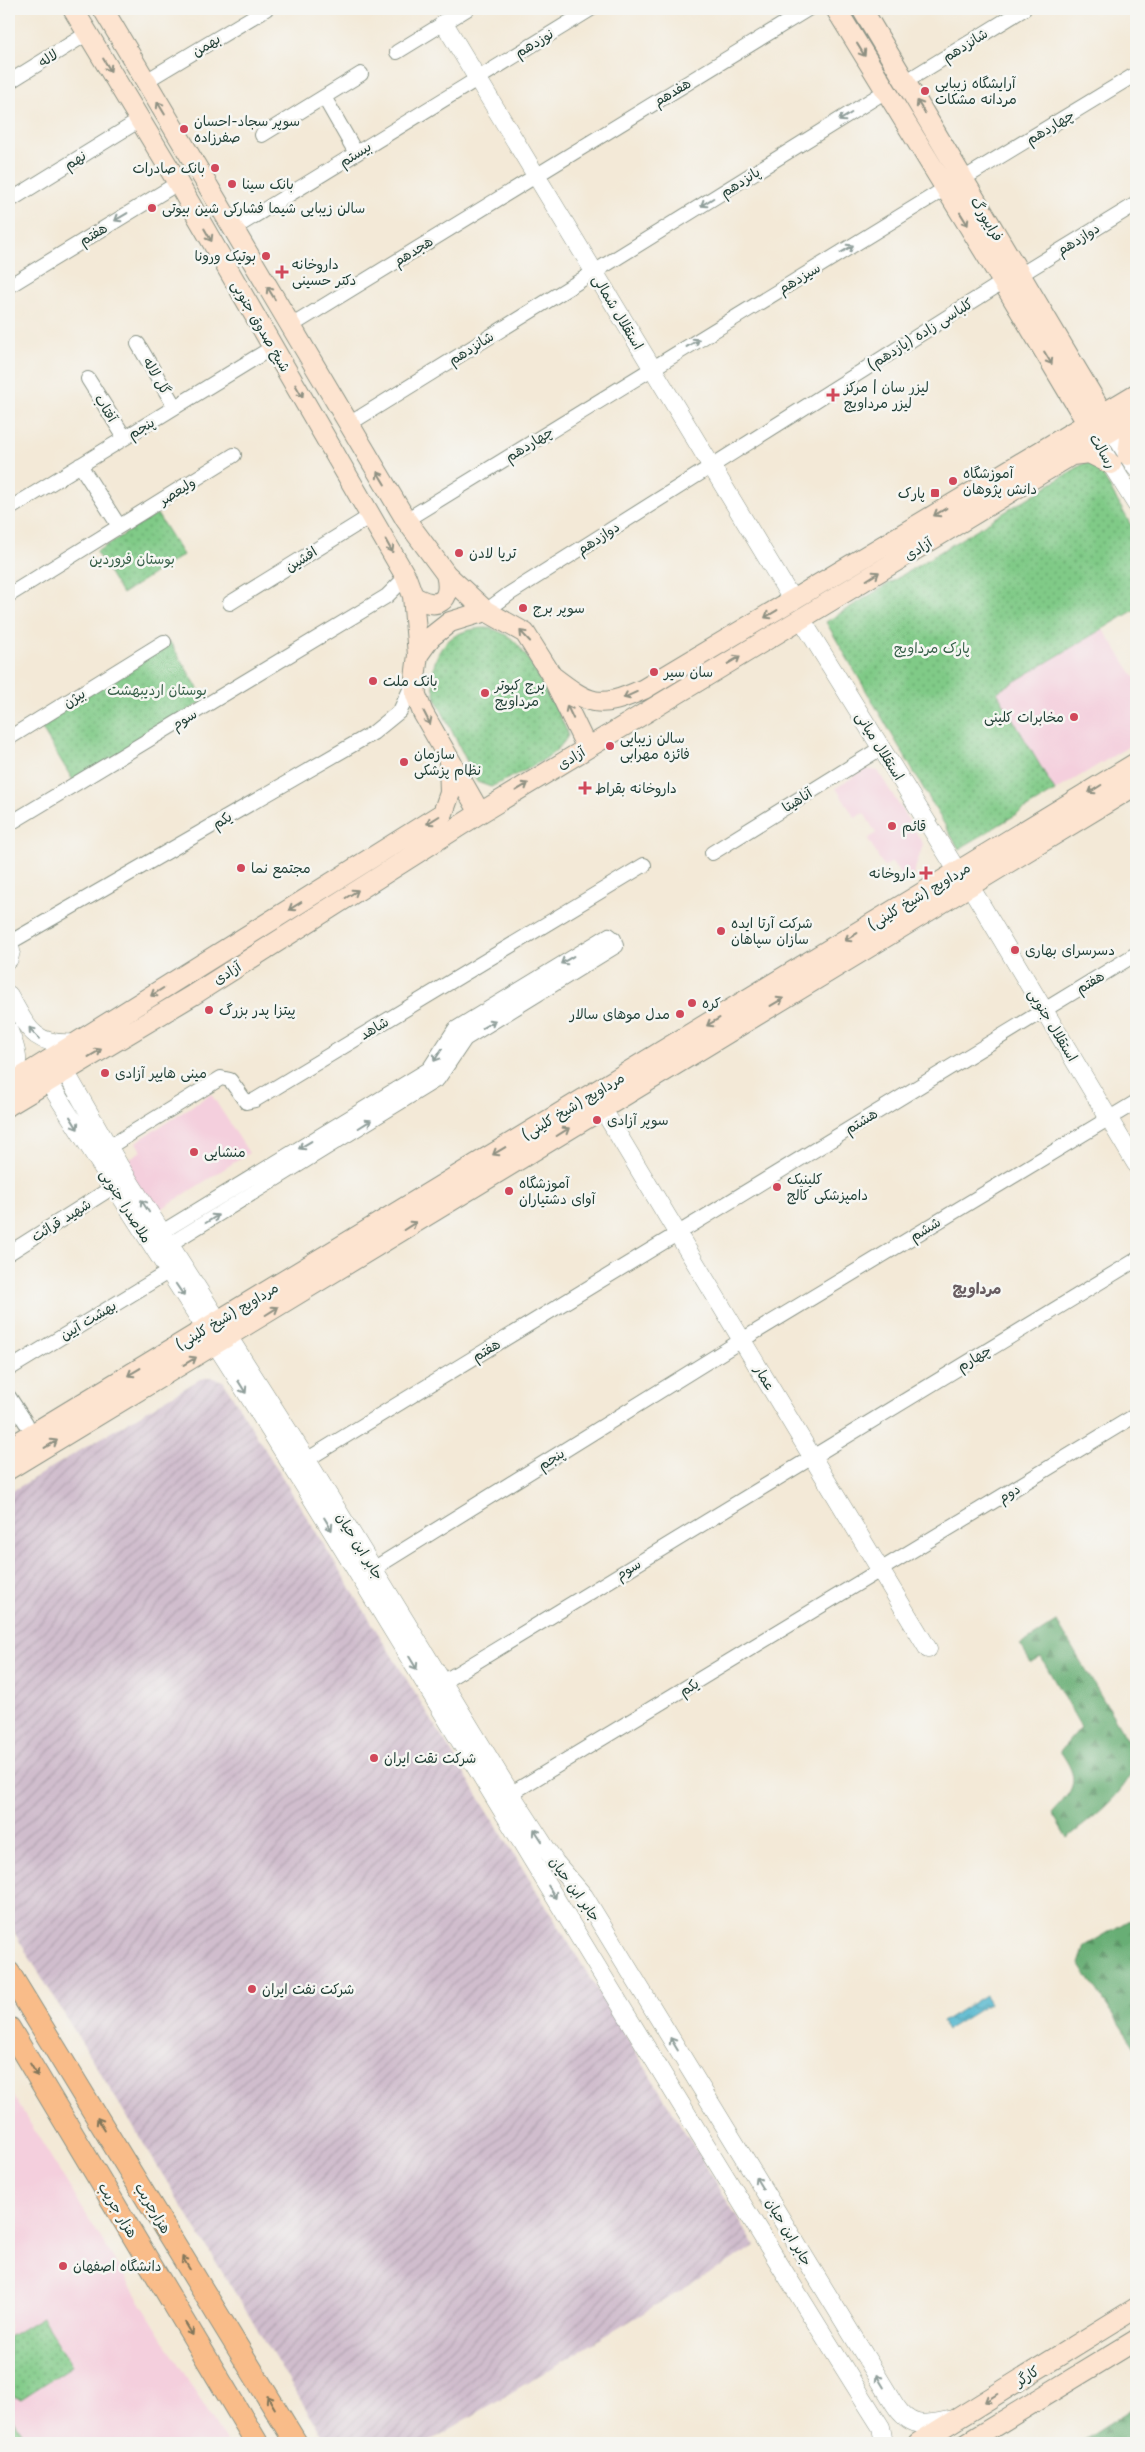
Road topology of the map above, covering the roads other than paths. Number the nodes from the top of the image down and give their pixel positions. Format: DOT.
graph roads {
  1 [pos="73,9"];
  2 [pos="103,9"];
  3 [pos="266,9"];
  4 [pos="466,9"];
  5 [pos="591,9"];
  6 [pos="808,9"];
  7 [pos="836,9"];
  8 [pos="862,9"];
  9 [pos="1024,9"];
  10 [pos="444,23"];
  11 [pos="88,33"];
  12 [pos="397,52"];
  13 [pos="361,74"];
  14 [pos="1136,74"];
  15 [pos="476,78"];
  16 [pos="146,81"];
  17 [pos="9,82"];
  18 [pos="905,82"];
  19 [pos="886,91"];
  20 [pos="324,97"];
  21 [pos="140,120"];
  22 [pos="933,128"];
  23 [pos="262,135"];
  24 [pos="915,138"];
  25 [pos="356,153"];
  26 [pos="535,176"];
  27 [pos="178,183"];
  28 [pos="954,184"];
  29 [pos="9,201"];
  30 [pos="1136,204"];
  31 [pos="233,229"];
  32 [pos="594,272"];
  33 [pos="1012,278"];
  34 [pos="9,286"];
  35 [pos="291,326"];
  36 [pos="138,344"];
  37 [pos="273,347"];
  38 [pos="652,368"];
  39 [pos="88,378"];
  40 [pos="1082,379"];
  41 [pos="1130,397"];
  42 [pos="1074,401"];
  43 [pos="175,407"];
  44 [pos="1136,418"];
  45 [pos="349,424"];
  46 [pos="1099,426"];
  47 [pos="125,438"];
  48 [pos="1063,448"];
  49 [pos="234,455"];
  50 [pos="1125,462"];
  51 [pos="80,465"];
  52 [pos="710,465"];
  53 [pos="1136,504"];
  54 [pos="9,509"];
  55 [pos="372,515"];
  56 [pos="406,520"];
  57 [pos="119,526"];
  58 [pos="446,574"];
  59 [pos="406,577"];
  60 [pos="9,596"];
  61 [pos="413,596"];
  62 [pos="793,601"];
  63 [pos="230,603"];
  64 [pos="486,611"];
  65 [pos="802,620"];
  66 [pos="164,642"];
  67 [pos="418,655"];
  68 [pos="552,676"];
  69 [pos="415,678"];
  70 [pos="9,738"];
  71 [pos="587,748"];
  72 [pos="881,748"];
  73 [pos="449,761"];
  74 [pos="1136,763"];
  75 [pos="1136,785"];
  76 [pos="480,813"];
  77 [pos="9,824"];
  78 [pos="712,852"];
  79 [pos="644,865"];
  80 [pos="964,879"];
  81 [pos="9,943"];
  82 [pos="1136,954"];
  83 [pos="9,959"];
  84 [pos="182,977"];
  85 [pos="9,995"];
  86 [pos="193,995"];
  87 [pos="1044,1010"];
  88 [pos="9,1030"];
  89 [pos="76,1043"];
  90 [pos="57,1076"];
  91 [pos="9,1080"];
  92 [pos="9,1086"];
  93 [pos="1136,1102"];
  94 [pos="9,1105"];
  95 [pos="602,1108"];
  96 [pos="1108,1119"];
  97 [pos="109,1147"];
  98 [pos="1136,1164"];
  99 [pos="113,1187"];
  100 [pos="678,1233"];
  101 [pos="166,1238"];
  102 [pos="9,1253"];
  103 [pos="1136,1260"];
  104 [pos="168,1272"];
  105 [pos="218,1333"];
  106 [pos="742,1340"];
  107 [pos="10,1366"];
  108 [pos="9,1396"];
  109 [pos="1136,1415"];
  110 [pos="26,1423"];
  111 [pos="9,1448"];
  112 [pos="812,1456"];
  113 [pos="300,1464"];
  114 [pos="9,1469"];
  115 [pos="881,1571"];
  116 [pos="367,1573"];
  117 [pos="928,1649"];
  118 [pos="443,1682"];
  119 [pos="504,1798"];
  120 [pos="9,1973"];
  121 [pos="9,2028"];
  122 [pos="735,2144"];
  123 [pos="713,2157"];
  124 [pos="1136,2308"];
  125 [pos="1136,2318"];
  126 [pos="1131,2343"];
  127 [pos="1064,2353"];
  128 [pos="895,2405"];
  129 [pos="959,2418"];
  130 [pos="877,2421"];
  131 [pos="990,2429"];
  132 [pos="257,2443"];
  133 [pos="296,2443"];
  134 [pos="884,2443"];
  135 [pos="918,2443"];
  136 [pos="967,2443"];
  1 -- 11 [label="main road, شیخ صدوق جنوبی"];
  2 -- 16 [label="main road, شیخ صدوق جنوبی"];
  3 -- 16 [label="street, بهمن"];
  4 -- 10 [label="street"];
  5 -- 15 [label="street, نوزدهم"];
  6 -- 26 [label="street, هفدهم"];
  7 -- 19 [label="main road, فرایبورگ, one-way"];
  8 -- 18 [label="main road, فرایبورگ"];
  9 -- 18 [label="street, شانزدهم"];
  10 -- 12 [label="street"];
  10 -- 15 [label="street, استقلال شمالی"];
  11 -- 17 [label="street, لاله"];
  11 -- 21 [label="main road, شیخ صدوق جنوبی, one-way"];
  13 -- 20 [label="street"];
  14 -- 28 [label="street, چهاردهم"];
  15 -- 25 [label="street, بیستم"];
  15 -- 26 [label="street, استقلال شمالی"];
  31 -- 16 [label="main road, شیخ صدوق جنوبی, one-way"];
  22 -- 18 [label="main road, فرایبورگ, one-way"];
  19 -- 24 [label="main road, فرایبورگ"];
  19 -- 32 [label="street, پانزدهم, one-way"];
  20 -- 23 [label="street"];
  20 -- 25 [label="street"];
  21 -- 27 [label="main road, شیخ صدوق جنوبی"];
  21 -- 29 [label="street, نهم"];
  22 -- 24 [label="main road"];
  22 -- 28 [label="main road, فرایبورگ"];
  24 -- 28 [label="main road, فرایبورگ"];
  25 -- 31 [label="street, بیستم"];
  26 -- 32 [label="street, استقلال شمالی"];
  26 -- 35 [label="street, هجدهم"];
  27 -- 34 [label="street, هفتم, one-way"];
  27 -- 37 [label="main road, شیخ صدوق جنوبی, one-way"];
  28 -- 33 [label="main road, فرایبورگ"];
  38 -- 28 [label="street, سیزدهم, one-way"];
  30 -- 33 [label="street, دوازدهم"];
  35 -- 31 [label="main road, شیخ صدوق جنوبی, one-way"];
  32 -- 38 [label="street, استقلال شمالی"];
  32 -- 45 [label="street, شانزدهم"];
  33 -- 40 [label="main road, فرایبورگ"];
  33 -- 42 [label="main road, فرایبورگ, one-way"];
  33 -- 52 [label="street, کلباسی زاده (یازدهم)"];
  35 -- 45 [label="main road, شیخ صدوق جنوبی"];
  36 -- 43 [label="street, گل لاله"];
  37 -- 43 [label="street, پنجم"];
  37 -- 55 [label="main road, شیخ صدوق جنوبی, one-way"];
  38 -- 52 [label="street, استقلال شمالی"];
  38 -- 56 [label="street, چهاردهم"];
  39 -- 47 [label="street, آفتاب"];
  40 -- 41 [label="main road"];
  40 -- 46 [label="main road, فرایبورگ"];
  41 -- 46 [label="main road, آزادی"];
  42 -- 46 [label="main road, فرایبورگ"];
  42 -- 48 [label="main road"];
  43 -- 47 [label="street, پنجم"];
  44 -- 46 [label="main road, آزادی"];
  44 -- 50 [label="main road"];
  56 -- 45 [label="main road, شیخ صدوق جنوبی, one-way"];
  46 -- 48 [label="main road, آزادی"];
  46 -- 50 [label="street, رسالت"];
  47 -- 51 [label="street, پنجم"];
  48 -- 50 [label="main road"];
  48 -- 62 [label="main road, آزادی, one-way"];
  65 -- 48 [label="main road, آزادی, one-way"];
  49 -- 57 [label="street, ولیعصر"];
  50 -- 53 [label="street, رسالت"];
  51 -- 54 [label="street, پنجم"];
  51 -- 57 [label="street"];
  52 -- 62 [label="street, استقلال شمالی"];
  52 -- 64 [label="street, دوازدهم"];
  55 -- 59 [label="main road, شیخ صدوق جنوبی, one-way"];
  55 -- 63 [label="street, افشین"];
  56 -- 58 [label="main road, شیخ صدوق جنوبی"];
  57 -- 60 [label="street, ولیعصر"];
  58 -- 61 [label="main road"];
  58 -- 64 [label="main road, شیخ صدوق جنوبی"];
  59 -- 61 [label="main road, شیخ صدوق جنوبی"];
  59 -- 77 [label="street, سوم"];
  61 -- 67 [label="main road, شیخ صدوق جنوبی"];
  62 -- 68 [label="main road, آزادی, one-way"];
  64 -- 67 [label="main road"];
  68 -- 64 [label="main road, شیخ صدوق جنوبی, one-way"];
  71 -- 65 [label="main road, آزادی, one-way"];
  65 -- 72 [label="street, استقلال میانی"];
  66 -- 70 [label="street, بیژن"];
  67 -- 69 [label="main road, شیخ صدوق جنوبی"];
  71 -- 68 [label="main road, one-way"];
  69 -- 73 [label="main road, شیخ صدوق جنوبی, one-way"];
  69 -- 81 [label="street, یکم"];
  76 -- 71 [label="main road, آزادی, one-way"];
  72 -- 78 [label="street, آناهیتا"];
  72 -- 80 [label="street, استقلال میانی"];
  73 -- 76 [label="main road, شیخ صدوق جنوبی"];
  73 -- 84 [label="main road, آزادی, one-way"];
  74 -- 80 [label="main road, مرداویج (شیخ کلینی), one-way"];
  75 -- 80 [label="main road, مرداویج (شیخ کلینی)"];
  86 -- 76 [label="main road, آزادی, one-way"];
  79 -- 97 [label="street, شاهد"];
  80 -- 87 [label="street, استقلال جنوبی"];
  95 -- 80 [label="main road, مرداویج (شیخ کلینی), one-way"];
  80 -- 105 [label="main road, مرداویج (شیخ کلینی), one-way"];
  81 -- 83 [label="street"];
  82 -- 87 [label="street, هفتم"];
  84 -- 86 [label="main road"];
  84 -- 89 [label="main road, آزادی, one-way"];
  89 -- 85 [label="street, one-way"];
  90 -- 86 [label="main road, آزادی, one-way"];
  87 -- 96 [label="street, استقلال جنوبی"];
  87 -- 100 [label="street, هشتم"];
  88 -- 91 [label="street"];
  89 -- 92 [label="main road, آزادی"];
  90 -- 94 [label="main road, آزادی"];
  90 -- 97 [label="street, ملاصدرا جنوبی"];
  90 -- 99 [label="street, ملاصدرا جنوبی, one-way"];
  93 -- 96 [label="street"];
  95 -- 100 [label="street, عمار"];
  105 -- 95 [label="main road, مرداویج (شیخ کلینی), one-way"];
  96 -- 98 [label="street, استقلال جنوبی"];
  96 -- 106 [label="street, ششم"];
  101 -- 97 [label="street, ملاصدرا جنوبی, one-way"];
  99 -- 102 [label="street, شهید قرائت"];
  99 -- 104 [label="street, ملاصدرا جنوبی"];
  100 -- 106 [label="street, عمار"];
  100 -- 113 [label="street, هفتم"];
  101 -- 101 [label="street, one-way"];
  101 -- 105 [label="street, ملاصدرا جنوبی"];
  103 -- 112 [label="street, چهارم"];
  104 -- 105 [label="street, ملاصدرا جنوبی, one-way"];
  104 -- 107 [label="street, بهشت آیین"];
  105 -- 111 [label="main road, مرداویج (شیخ کلینی), one-way"];
  105 -- 113 [label="street, جابر ابن حیان"];
  114 -- 105 [label="main road, مرداویج (شیخ کلینی), one-way"];
  106 -- 112 [label="street, عمار"];
  106 -- 116 [label="street, پنجم"];
  108 -- 110 [label="street"];
  109 -- 115 [label="street, دوم"];
  112 -- 115 [label="street, عمار"];
  112 -- 118 [label="street, سوم"];
  113 -- 116 [label="street, جابر ابن حیان"];
  115 -- 117 [label="street, عمار"];
  115 -- 119 [label="street, یکم"];
  116 -- 118 [label="street, جابر ابن حیان"];
  116 -- 119 [label="street, جابر ابن حیان, one-way"];
  118 -- 119 [label="street, جابر ابن حیان"];
  122 -- 119 [label="street, جابر ابن حیان, one-way"];
  119 -- 123 [label="street, جابر ابن حیان, one-way"];
  133 -- 120 [label="main road, هزارجریب, one-way"];
  121 -- 132 [label="main road, هزار جریب, one-way"];
  122 -- 123 [label="street"];
  128 -- 122 [label="street, جابر ابن حیان, one-way"];
  123 -- 130 [label="street, جابر ابن حیان"];
  124 -- 127 [label="main road, کارگر"];
  125 -- 126 [label="main road"];
  126 -- 131 [label="main road, کارگر"];
  127 -- 129 [label="main road, کارگر, one-way"];
  127 -- 131 [label="main road"];
  128 -- 129 [label="street, جابر ابن حیان"];
  128 -- 130 [label="street"];
  129 -- 135 [label="main road, کارگر"];
  130 -- 134 [label="street, جابر ابن حیان"];
  131 -- 136 [label="main road, کارگر"];
}
